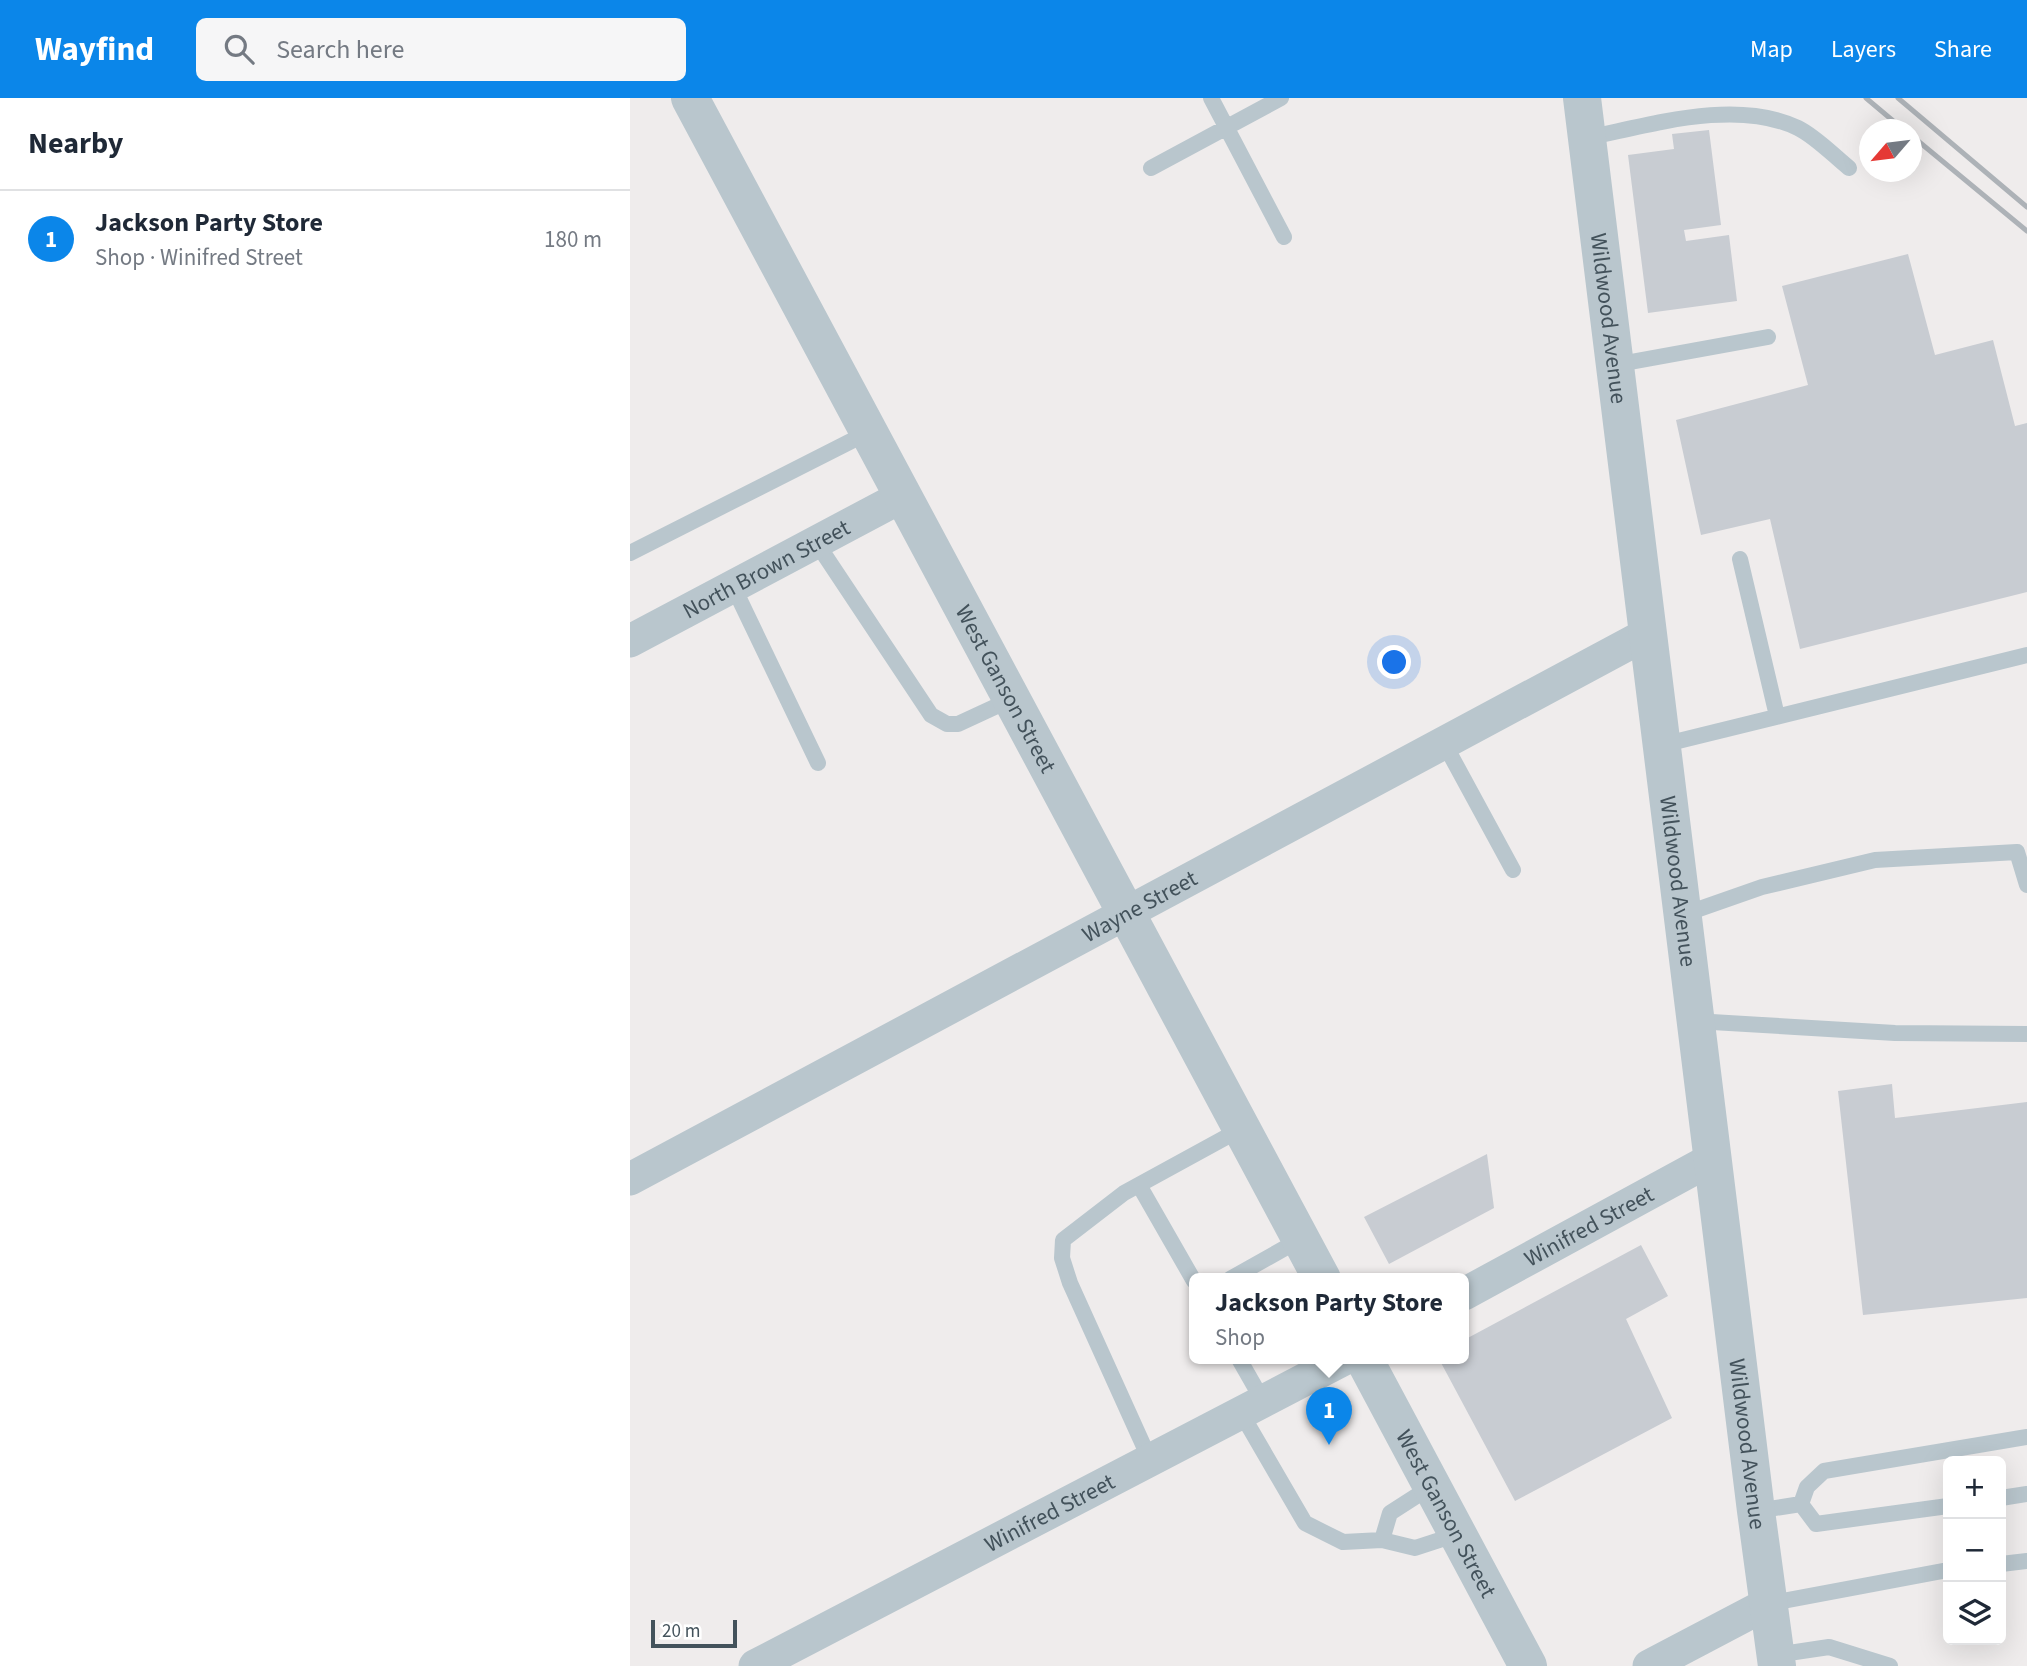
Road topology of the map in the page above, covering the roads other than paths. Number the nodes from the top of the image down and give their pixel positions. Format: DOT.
graph roads {
  1 [pos="690,98"];
  2 [pos="1211,98"];
  3 [pos="1282,98"];
  4 [pos="1582,98"];
  5 [pos="1226,127"];
  6 [pos="1586,138"];
  7 [pos="1151,168"];
  8 [pos="1849,168"];
  9 [pos="1284,237"];
  10 [pos="1768,337"];
  11 [pos="1614,365"];
  12 [pos="869,432"];
  13 [pos="903,496"];
  14 [pos="816,542"];
  15 [pos="630,553"];
  16 [pos="1740,559"];
  17 [pos="733,586"];
  18 [pos="1647,634"];
  19 [pos="630,641"];
  20 [pos="2027,655"];
  21 [pos="1012,699"];
  22 [pos="1777,716"];
  23 [pos="1444,743"];
  24 [pos="1661,746"];
  25 [pos="818,763"];
  26 [pos="1513,870"];
  27 [pos="2027,885"];
  28 [pos="1126,914"];
  29 [pos="1682,915"];
  30 [pos="1695,1021"];
  31 [pos="2027,1034"];
  32 [pos="1241,1129"];
  33 [pos="1712,1159"];
  34 [pos="630,1180"];
  35 [pos="1139,1185"];
  36 [pos="1301,1239"];
  37 [pos="1189,1273"];
  38 [pos="1241,1273"];
  39 [pos="1319,1273"];
  40 [pos="1469,1291"];
  41 [pos="1240,1364"];
  42 [pos="1334,1364"];
  43 [pos="1367,1364"];
  44 [pos="1252,1407"];
  45 [pos="2027,1437"];
  46 [pos="1150,1460"];
  47 [pos="1432,1486"];
  48 [pos="2027,1494"];
  49 [pos="2006,1497"];
  50 [pos="1801,1504"];
  51 [pos="1943,1507"];
  52 [pos="1756,1511"];
  53 [pos="1458,1534"];
  54 [pos="1382,1540"];
  55 [pos="2027,1561"];
  56 [pos="2006,1563"];
  57 [pos="1943,1571"];
  58 [pos="1767,1604"];
  59 [pos="1776,1660"];
  60 [pos="755,1666"];
  61 [pos="1528,1666"];
  62 [pos="1649,1666"];
  63 [pos="1890,1666"];
  1 -- 12 [label="street, West Ganson Street"];
  2 -- 5 [label="lane"];
  3 -- 5 [label="lane"];
  4 -- 6 [label="street, Wildwood Avenue"];
  5 -- 7 [label="lane"];
  5 -- 9 [label="lane"];
  6 -- 8 [label="lane"];
  6 -- 11 [label="street, Wildwood Avenue"];
  10 -- 11 [label="lane"];
  11 -- 18 [label="street, Wildwood Avenue"];
  12 -- 13 [label="street, West Ganson Street"];
  12 -- 15 [label="lane"];
  13 -- 14 [label="street, North Brown Street"];
  13 -- 21 [label="street, West Ganson Street"];
  14 -- 17 [label="street, North Brown Street"];
  14 -- 21 [label="lane"];
  16 -- 22 [label="lane"];
  17 -- 19 [label="street, North Brown Street"];
  17 -- 25 [label="lane"];
  18 -- 23 [label="street, Wayne Street"];
  18 -- 24 [label="street, Wildwood Avenue"];
  20 -- 22 [label="lane"];
  21 -- 28 [label="street, West Ganson Street"];
  22 -- 24 [label="lane"];
  23 -- 26 [label="lane"];
  23 -- 28 [label="street, Wayne Street"];
  24 -- 29 [label="street, Wildwood Avenue"];
  27 -- 29 [label="lane"];
  28 -- 32 [label="street, West Ganson Street"];
  28 -- 34 [label="street, Wayne Street"];
  29 -- 30 [label="street, Wildwood Avenue"];
  30 -- 31 [label="lane"];
  30 -- 33 [label="street, Wildwood Avenue"];
  32 -- 35 [label="lane"];
  32 -- 36 [label="street, West Ganson Street"];
  33 -- 40 [label="street, Winifred Street"];
  33 -- 52 [label="street, Wildwood Avenue"];
  35 -- 37 [label="lane"];
  35 -- 46 [label="lane"];
  36 -- 38 [label="lane"];
  36 -- 39 [label="street, West Ganson Street"];
  41 -- 44 [label="lane"];
  42 -- 44 [label="street, Winifred Street"];
  43 -- 47 [label="street, West Ganson Street"];
  44 -- 46 [label="street, Winifred Street"];
  44 -- 54 [label="lane"];
  45 -- 50 [label="lane"];
  46 -- 60 [label="street, Winifred Street"];
  47 -- 53 [label="street, West Ganson Street"];
  47 -- 54 [label="lane"];
  48 -- 49 [label="lane"];
  50 -- 51 [label="lane"];
  50 -- 52 [label="lane"];
  52 -- 58 [label="street, Wildwood Avenue"];
  53 -- 54 [label="lane"];
  53 -- 61 [label="street, West Ganson Street"];
  55 -- 56 [label="lane"];
  57 -- 58 [label="lane"];
  58 -- 59 [label="street, Wildwood Avenue"];
  58 -- 62 [label="street"];
  59 -- 63 [label="lane"];
}
